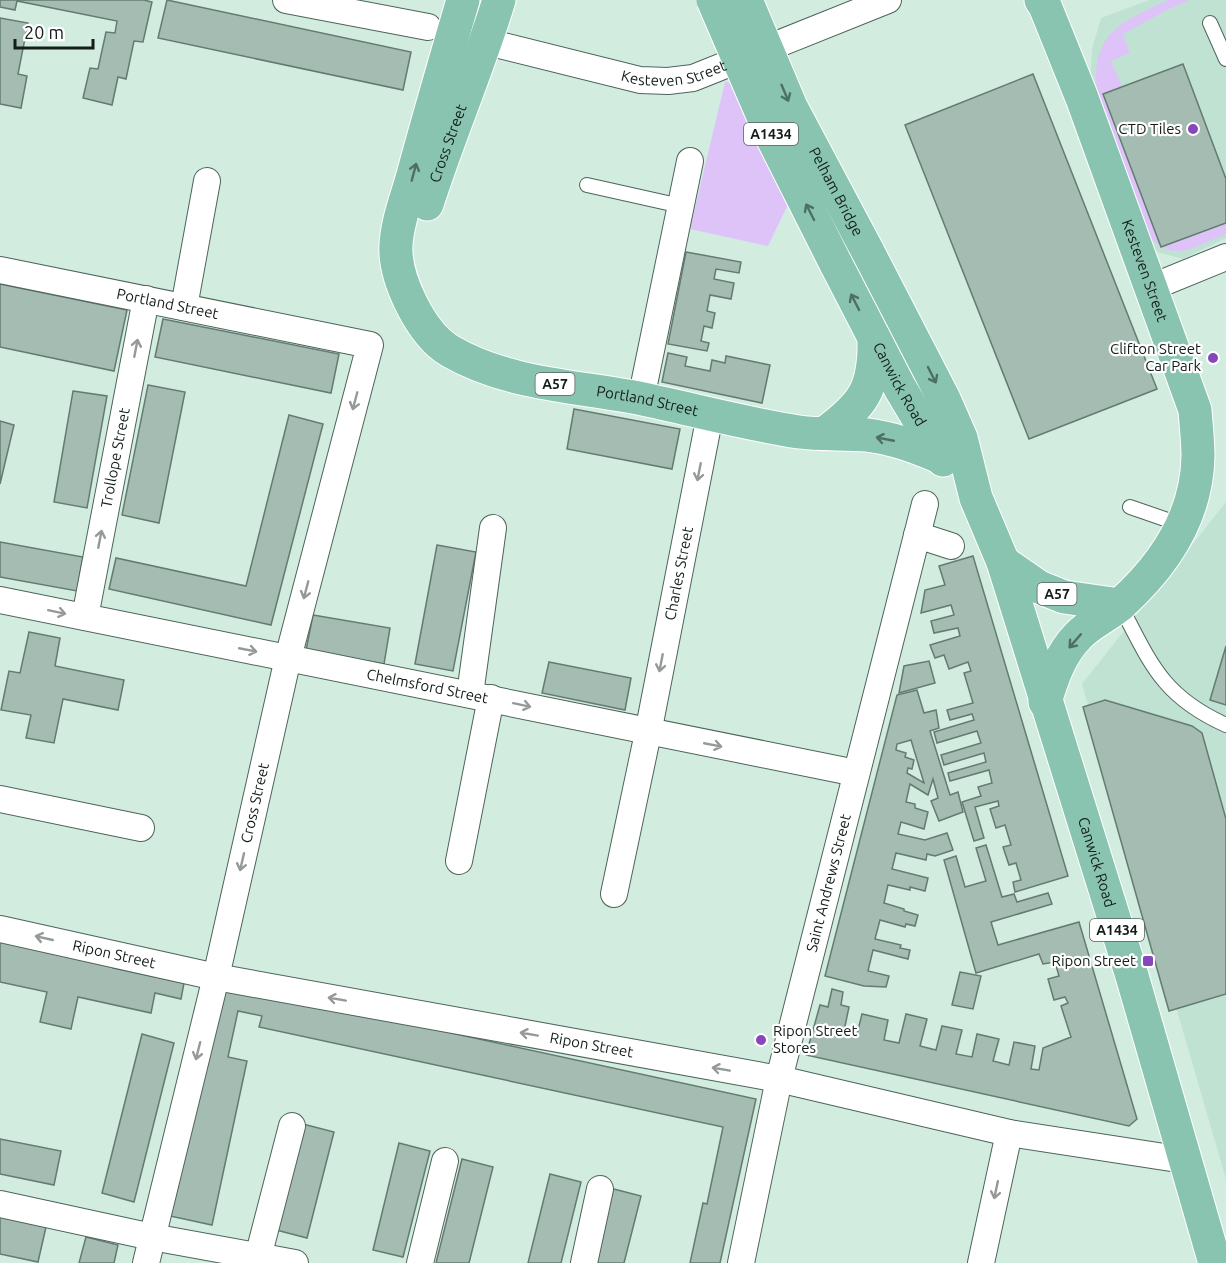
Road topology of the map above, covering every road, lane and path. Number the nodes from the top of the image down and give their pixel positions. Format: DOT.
graph roads {
  1 [pos="286,0"];
  2 [pos="463,0"];
  3 [pos="499,0"];
  4 [pos="713,0"];
  5 [pos="746,0"];
  6 [pos="888,0"];
  7 [pos="1044,1"];
  8 [pos="1210,23"];
  9 [pos="440,31"];
  10 [pos="487,40"];
  11 [pos="1226,59"];
  12 [pos="690,161"];
  13 [pos="207,181"];
  14 [pos="587,185"];
  15 [pos="681,206"];
  16 [pos="867,250"];
  17 [pos="1226,257"];
  18 [pos="836,264"];
  19 [pos="0,270"];
  20 [pos="1149,288"];
  21 [pos="146,299"];
  22 [pos="412,303"];
  23 [pos="184,307"];
  24 [pos="874,340"];
  25 [pos="370,345"];
  26 [pos="641,399"];
  27 [pos="710,415"];
  28 [pos="825,433"];
  29 [pos="940,457"];
  30 [pos="976,498"];
  31 [pos="925,504"];
  32 [pos="1130,507"];
  33 [pos="1183,525"];
  34 [pos="494,528"];
  35 [pos="917,535"];
  36 [pos="951,546"];
  37 [pos="1003,562"];
  38 [pos="0,601"];
  39 [pos="1120,605"];
  40 [pos="85,617"];
  41 [pos="288,658"];
  42 [pos="480,696"];
  43 [pos="1045,702"];
  44 [pos="1226,725"];
  45 [pos="648,733"];
  46 [pos="856,773"];
  47 [pos="0,799"];
  48 [pos="141,828"];
  49 [pos="459,861"];
  50 [pos="614,894"];
  51 [pos="0,929"];
  52 [pos="216,977"];
  53 [pos="779,1079"];
  54 [pos="292,1126"];
  55 [pos="1009,1133"];
  56 [pos="1185,1160"];
  57 [pos="445,1161"];
  58 [pos="600,1189"];
  59 [pos="0,1204"];
  60 [pos="152,1236"];
  61 [pos="258,1257"];
  62 [pos="146,1263"];
  63 [pos="295,1263"];
  64 [pos="420,1263"];
  65 [pos="584,1263"];
  66 [pos="741,1263"];
  67 [pos="981,1263"];
  68 [pos="1215,1263"];
  1 -- 9 [label="street, Kesteven Street"];
  2 -- 9 [label="main road, Cross Street / A57"];
  3 -- 10 [label="main road, Cross Street"];
  18 -- 4 [label="main road, Pelham Bridge / A1434, one-way, bridge"];
  5 -- 16 [label="main road, Pelham Bridge / A1434, one-way, bridge"];
  6 -- 10 [label="street, Kesteven Street"];
  7 -- 20 [label="main road, Kesteven Street"];
  8 -- 11 [label="lane"];
  9 -- 10 [label="street, Kesteven Street"];
  22 -- 9 [label="main road, Cross Street / A57, one-way"];
  10 -- 22 [label="main road, Cross Street"];
  12 -- 15 [label="street"];
  13 -- 23 [label="street"];
  14 -- 15 [label="lane"];
  15 -- 26 [label="street"];
  16 -- 30 [label="main road, Canwick Road / A1434, one-way"];
  17 -- 20 [label="street"];
  24 -- 18 [label="main road, Canwick Road / A1434, one-way"];
  19 -- 21 [label="street, Portland Street"];
  20 -- 33 [label="main road, Kesteven Street"];
  21 -- 23 [label="street, Portland Street"];
  40 -- 21 [label="street, Trollope Street, one-way"];
  22 -- 26 [label="main road, Portland Street / A57"];
  23 -- 25 [label="street, Portland Street"];
  24 -- 28 [label="main road"];
  24 -- 29 [label="main road, Canwick Road / A1434"];
  25 -- 41 [label="street, Cross Street, one-way"];
  26 -- 27 [label="main road, Portland Street / A57"];
  27 -- 28 [label="main road, Portland Street / A57"];
  27 -- 45 [label="street, Charles Street, one-way"];
  29 -- 28 [label="main road, Portland Street / A57, one-way"];
  29 -- 30 [label="main road, Canwick Road / A1434"];
  30 -- 37 [label="main road, Canwick Road / A1434"];
  31 -- 35 [label="street, Saint Andrews Street"];
  32 -- 33 [label="lane"];
  33 -- 39 [label="main road, Kesteven Street"];
  34 -- 42 [label="street"];
  35 -- 36 [label="street"];
  35 -- 46 [label="street, Saint Andrews Street"];
  37 -- 39 [label="main road, A57"];
  37 -- 43 [label="main road, Canwick Road / A1434"];
  38 -- 40 [label="street, Chelmsford Street, one-way"];
  39 -- 43 [label="main road, Kesteven Street, one-way"];
  39 -- 44 [label="lane"];
  40 -- 41 [label="street, Chelmsford Street, one-way"];
  41 -- 42 [label="street, Chelmsford Street"];
  41 -- 52 [label="street, Cross Street, one-way"];
  42 -- 45 [label="street, Chelmsford Street, one-way"];
  42 -- 49 [label="street"];
  43 -- 56 [label="main road, Canwick Road / A1434"];
  45 -- 46 [label="street, Chelmsford Street, one-way"];
  45 -- 50 [label="street, Charles Street"];
  46 -- 53 [label="street, Saint Andrews Street"];
  47 -- 48 [label="street"];
  52 -- 51 [label="street, Ripon Street, one-way"];
  53 -- 52 [label="street, Ripon Street, one-way"];
  52 -- 60 [label="street, Cross Street, one-way"];
  53 -- 55 [label="street, Ripon Street"];
  53 -- 66 [label="street, Saint Andrews Street"];
  54 -- 61 [label="street"];
  55 -- 56 [label="street, Ripon Street"];
  55 -- 67 [label="street, one-way"];
  56 -- 68 [label="main road, Canwick Road / A1434"];
  57 -- 64 [label="street"];
  58 -- 65 [label="street"];
  59 -- 60 [label="street"];
  60 -- 61 [label="street"];
  60 -- 62 [label="street, Cross Street"];
  61 -- 63 [label="street"];
}
